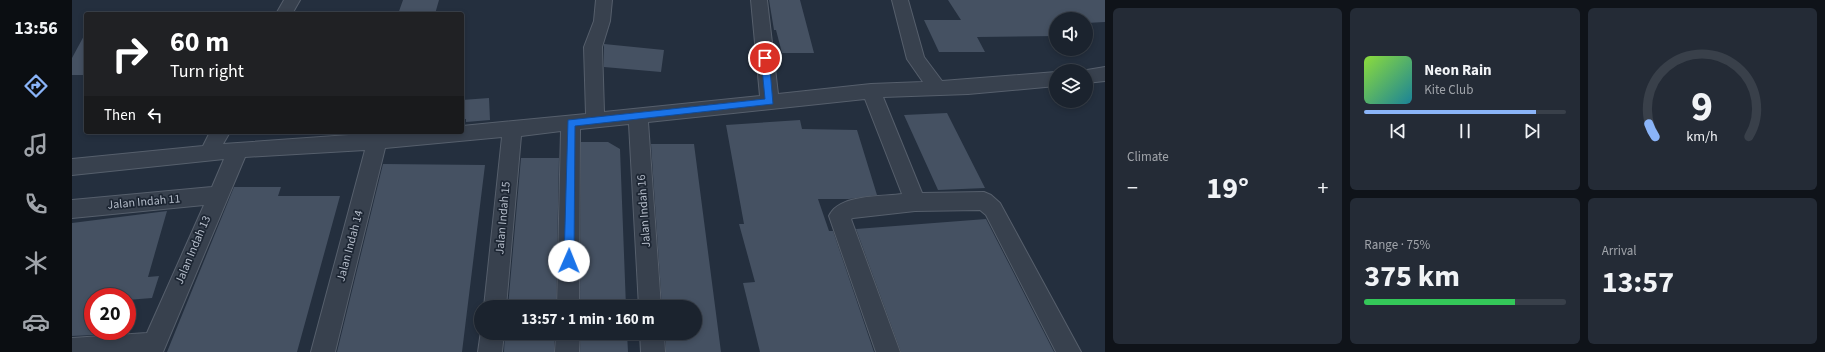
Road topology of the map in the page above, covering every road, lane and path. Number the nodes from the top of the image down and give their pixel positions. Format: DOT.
graph roads {
  1 [pos="292,0"];
  2 [pos="604,0"];
  3 [pos="759,0"];
  4 [pos="900,0"];
  5 [pos="285,12"];
  6 [pos="1105,74"];
  7 [pos="1093,75"];
  8 [pos="1049,80"];
  9 [pos="937,88"];
  10 [pos="872,91"];
  11 [pos="770,102"];
  12 [pos="638,116"];
  13 [pos="595,120"];
  14 [pos="571,123"];
  15 [pos="512,129"];
  16 [pos="464,133"];
  17 [pos="219,134"];
  18 [pos="456,134"];
  19 [pos="377,141"];
  20 [pos="238,150"];
  21 [pos="209,152"];
  22 [pos="72,167"];
  23 [pos="217,195"];
  24 [pos="915,202"];
  25 [pos="72,209"];
  26 [pos="495,300"];
  27 [pos="568,300"];
  28 [pos="650,300"];
  29 [pos="491,340"];
  30 [pos="568,340"];
  31 [pos="652,340"];
  32 [pos="152,348"];
  33 [pos="72,350"];
  34 [pos="323,352"];
  35 [pos="490,352"];
  36 [pos="568,352"];
  37 [pos="653,352"];
  38 [pos="888,352"];
  39 [pos="1070,352"];
  1 -- 5 [label="street"];
  2 -- 13 [label="street"];
  3 -- 11 [label="street"];
  4 -- 9 [label="street"];
  6 -- 7 [label="street"];
  8 -- 9 [label="street"];
  9 -- 10 [label="street"];
  10 -- 11 [label="street"];
  10 -- 24 [label="street"];
  11 -- 12 [label="street"];
  12 -- 13 [label="street"];
  12 -- 28 [label="street, Jalan Indah 16"];
  13 -- 14 [label="street"];
  14 -- 15 [label="street"];
  14 -- 27 [label="street"];
  15 -- 16 [label="street"];
  15 -- 26 [label="street, Jalan Indah 15"];
  17 -- 21 [label="street"];
  18 -- 19 [label="street"];
  19 -- 20 [label="street"];
  19 -- 34 [label="street, Jalan Indah 14"];
  20 -- 21 [label="street"];
  20 -- 23 [label="street, Jalan Indah 13"];
  21 -- 22 [label="street"];
  23 -- 25 [label="street, Jalan Indah 11"];
  23 -- 32 [label="street, Jalan Indah 13"];
  24 -- 38 [label="street"];
  24 -- 39 [label="street"];
  29 -- 35 [label="street"];
  30 -- 36 [label="street"];
  31 -- 37 [label="street"];
  32 -- 33 [label="street"];
}
